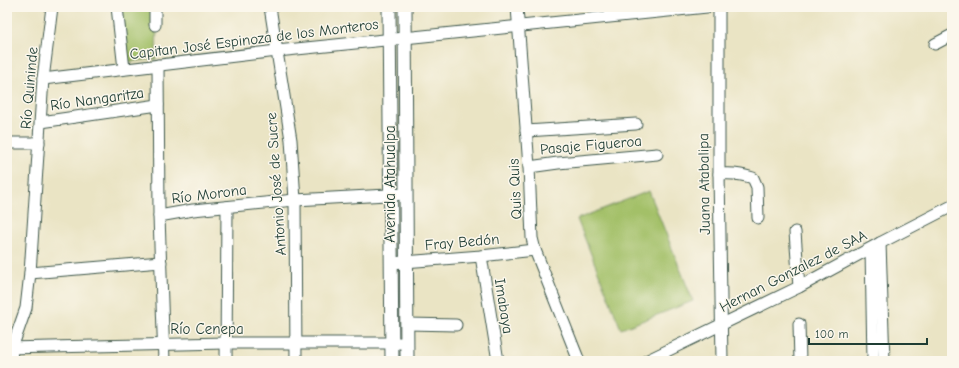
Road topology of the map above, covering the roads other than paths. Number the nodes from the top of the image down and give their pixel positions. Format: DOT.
graph roads {
  1 [pos="52,7"];
  2 [pos="116,7"];
  3 [pos="155,7"];
  4 [pos="270,7"];
  5 [pos="389,7"];
  6 [pos="405,7"];
  7 [pos="517,7"];
  8 [pos="707,7"];
  9 [pos="719,7"];
  10 [pos="155,25"];
  11 [pos="518,26"];
  12 [pos="952,36"];
  13 [pos="406,38"];
  14 [pos="389,39"];
  15 [pos="935,44"];
  16 [pos="277,51"];
  17 [pos="158,65"];
  18 [pos="124,69"];
  19 [pos="43,79"];
  20 [pos="158,105"];
  21 [pos="41,122"];
  22 [pos="636,124"];
  23 [pos="526,131"];
  24 [pos="7,143"];
  25 [pos="39,143"];
  26 [pos="657,154"];
  27 [pos="529,167"];
  28 [pos="719,174"];
  29 [pos="406,194"];
  30 [pos="391,195"];
  31 [pos="295,200"];
  32 [pos="952,206"];
  33 [pos="227,207"];
  34 [pos="159,216"];
  35 [pos="758,218"];
  36 [pos="795,232"];
  37 [pos="880,243"];
  38 [pos="871,249"];
  39 [pos="535,250"];
  40 [pos="481,256"];
  41 [pos="161,262"];
  42 [pos="407,262"];
  43 [pos="391,264"];
  44 [pos="30,273"];
  45 [pos="799,287"];
  46 [pos="408,324"];
  47 [pos="799,324"];
  48 [pos="456,325"];
  49 [pos="721,325"];
  50 [pos="226,343"];
  51 [pos="392,343"];
  52 [pos="407,343"];
  53 [pos="163,344"];
  54 [pos="296,344"];
  55 [pos="10,348"];
  56 [pos="11,361"];
  57 [pos="164,361"];
  58 [pos="226,361"];
  59 [pos="296,361"];
  60 [pos="392,361"];
  61 [pos="408,361"];
  62 [pos="498,361"];
  63 [pos="579,361"];
  64 [pos="646,361"];
  65 [pos="722,361"];
  66 [pos="800,361"];
  67 [pos="873,361"];
  68 [pos="884,361"];
  1 -- 19 [label="street, Río Quininde"];
  2 -- 18 [label="street"];
  3 -- 10 [label="street"];
  4 -- 16 [label="street, Antonio José de Sucre"];
  5 -- 14 [label="main road, Avenida Atahualpa"];
  6 -- 13 [label="main road, Avenida Atahualpa"];
  7 -- 11 [label="street, Quis Quis"];
  8 -- 11 [label="street, Capitan José Espinoza de los Monteros"];
  9 -- 28 [label="street, Juana Atabalipa"];
  11 -- 13 [label="street, Capitan José Espinoza de los Monteros"];
  11 -- 23 [label="street, Quis Quis"];
  12 -- 15 [label="street"];
  13 -- 14 [label="street, Capitan José Espinoza de los Monteros"];
  13 -- 29 [label="main road, Avenida Atahualpa"];
  14 -- 16 [label="street, Capitan José Espinoza de los Monteros"];
  14 -- 30 [label="main road, Avenida Atahualpa"];
  16 -- 17 [label="street, Capitan José Espinoza de los Monteros"];
  16 -- 31 [label="street, Antonio José de Sucre"];
  17 -- 18 [label="street, Capitan José Espinoza de los Monteros"];
  17 -- 20 [label="street"];
  18 -- 19 [label="street, Capitan José Espinoza de los Monteros"];
  19 -- 21 [label="street, Río Quininde"];
  20 -- 21 [label="street, Río Nangaritza"];
  20 -- 34 [label="street"];
  21 -- 25 [label="street, Río Quininde"];
  22 -- 23 [label="street"];
  23 -- 27 [label="street, Quis Quis"];
  24 -- 25 [label="street"];
  25 -- 44 [label="street, Río Quininde"];
  26 -- 27 [label="street, Pasaje Figueroa"];
  27 -- 39 [label="street, Quis Quis"];
  28 -- 35 [label="street"];
  28 -- 49 [label="street, Juana Atabalipa"];
  29 -- 30 [label="street, Río Morona"];
  29 -- 42 [label="main road, Avenida Atahualpa"];
  30 -- 31 [label="street, Río Morona"];
  30 -- 43 [label="main road, Avenida Atahualpa"];
  31 -- 33 [label="street, Río Morona"];
  31 -- 54 [label="street, Antonio José de Sucre"];
  32 -- 37 [label="street, Hernan Gonzalez de SAA"];
  33 -- 34 [label="street, Río Morona"];
  33 -- 50 [label="street"];
  34 -- 41 [label="street"];
  36 -- 45 [label="street"];
  37 -- 38 [label="street, Hernan Gonzalez de SAA"];
  37 -- 68 [label="street"];
  38 -- 45 [label="street, Hernan Gonzalez de SAA"];
  38 -- 67 [label="street"];
  39 -- 40 [label="street, Fray Bedón"];
  39 -- 63 [label="street, Quis Quis"];
  40 -- 42 [label="street, Fray Bedón"];
  40 -- 62 [label="street, Imabaya"];
  41 -- 44 [label="street"];
  41 -- 53 [label="street"];
  42 -- 43 [label="street, Fray Bedón"];
  42 -- 46 [label="main road, Avenida Atahualpa"];
  43 -- 51 [label="main road, Avenida Atahualpa"];
  44 -- 55 [label="street, Río Quininde"];
  45 -- 49 [label="street, Hernan Gonzalez de SAA"];
  46 -- 48 [label="street"];
  46 -- 52 [label="main road, Avenida Atahualpa"];
  47 -- 66 [label="street"];
  49 -- 64 [label="street, Hernan Gonzalez de SAA"];
  49 -- 65 [label="street, Juana Atabalipa"];
  50 -- 53 [label="street, Río Cenepa"];
  50 -- 54 [label="street, Río Cenepa"];
  50 -- 58 [label="street"];
  51 -- 52 [label="street, Río Cenepa"];
  51 -- 54 [label="street, Río Cenepa"];
  51 -- 60 [label="main road, Avenida Atahualpa"];
  52 -- 61 [label="main road, Avenida Atahualpa"];
  53 -- 55 [label="street, Río Cenepa"];
  53 -- 57 [label="street"];
  54 -- 59 [label="street, Antonio José de Sucre"];
  55 -- 56 [label="street, Río Quininde"];
}
